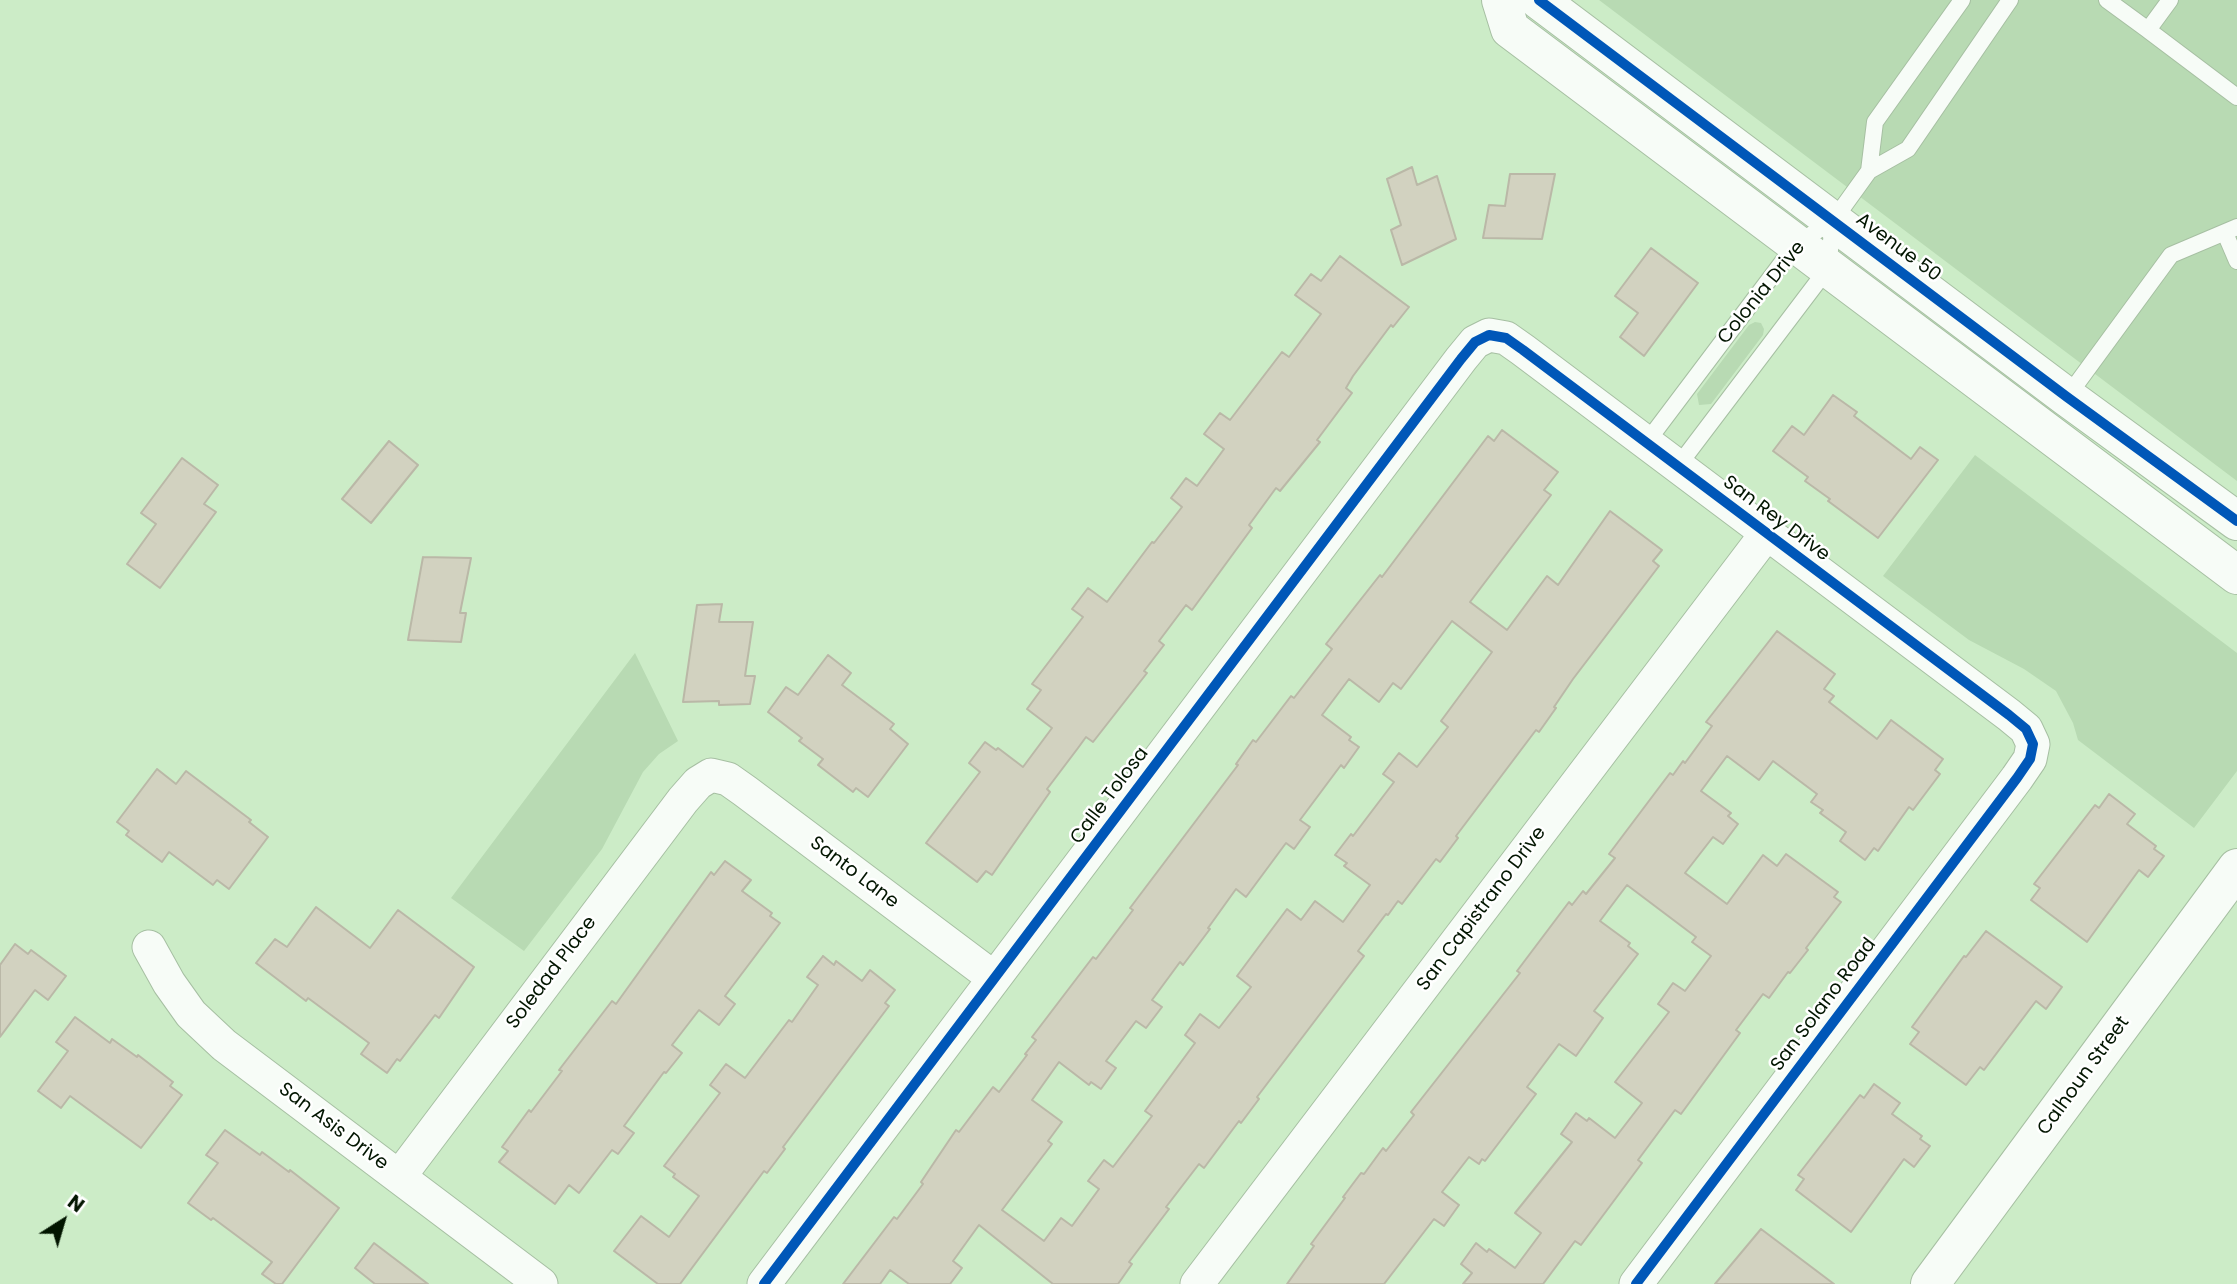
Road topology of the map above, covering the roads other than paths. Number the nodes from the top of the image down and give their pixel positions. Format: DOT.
graph roads {
  1 [pos="1501,0"];
  2 [pos="1539,0"];
  3 [pos="1962,0"];
  4 [pos="2010,0"];
  5 [pos="2106,0"];
  6 [pos="2170,0"];
  7 [pos="2148,30"];
  8 [pos="2237,97"];
  9 [pos="1869,171"];
  10 [pos="1833,221"];
  11 [pos="2231,230"];
  12 [pos="1796,244"];
  13 [pos="2237,261"];
  14 [pos="1828,268"];
  15 [pos="1489,335"];
  16 [pos="2067,397"];
  17 [pos="1646,443"];
  18 [pos="1678,467"];
  19 [pos="2237,521"];
  20 [pos="1767,533"];
  21 [pos="2237,575"];
  22 [pos="2033,744"];
  23 [pos="711,775"];
  24 [pos="2237,868"];
  25 [pos="149,947"];
  26 [pos="994,978"];
  27 [pos="399,1177"];
  28 [pos="541,1284"];
  29 [pos="764,1284"];
  30 [pos="1197,1284"];
  31 [pos="1636,1284"];
  32 [pos="1930,1284"];
  1 -- 12 [label="main road"];
  2 -- 10 [label="main road, Avenue 50"];
  3 -- 9 [label="lane"];
  4 -- 9 [label="lane"];
  5 -- 7 [label="lane"];
  6 -- 7 [label="lane"];
  7 -- 8 [label="lane"];
  9 -- 10 [label="lane"];
  10 -- 12 [label="lane, Colonia Drive"];
  10 -- 14 [label="lane, Colonia Drive"];
  10 -- 16 [label="main road, Avenue 50"];
  11 -- 13 [label="lane"];
  11 -- 16 [label="lane"];
  12 -- 14 [label="main road"];
  12 -- 17 [label="lane, Colonia Drive"];
  14 -- 18 [label="lane, Colonia Drive"];
  14 -- 21 [label="main road"];
  15 -- 17 [label="street, San Rey Drive"];
  15 -- 26 [label="street, Calle Tolosa"];
  16 -- 19 [label="main road, Avenue 50"];
  17 -- 18 [label="street, San Rey Drive"];
  18 -- 20 [label="street, San Rey Drive"];
  20 -- 22 [label="street, San Rey Drive"];
  20 -- 30 [label="street, San Capistrano Drive"];
  22 -- 31 [label="street, San Solano Road"];
  23 -- 26 [label="street, Santo Lane"];
  23 -- 27 [label="street, Soledad Place"];
  24 -- 32 [label="main road, Calhoun Street"];
  25 -- 27 [label="street, San Asis Drive"];
  26 -- 29 [label="street, Calle Tolosa"];
  27 -- 28 [label="street, San Asis Drive"];
}
